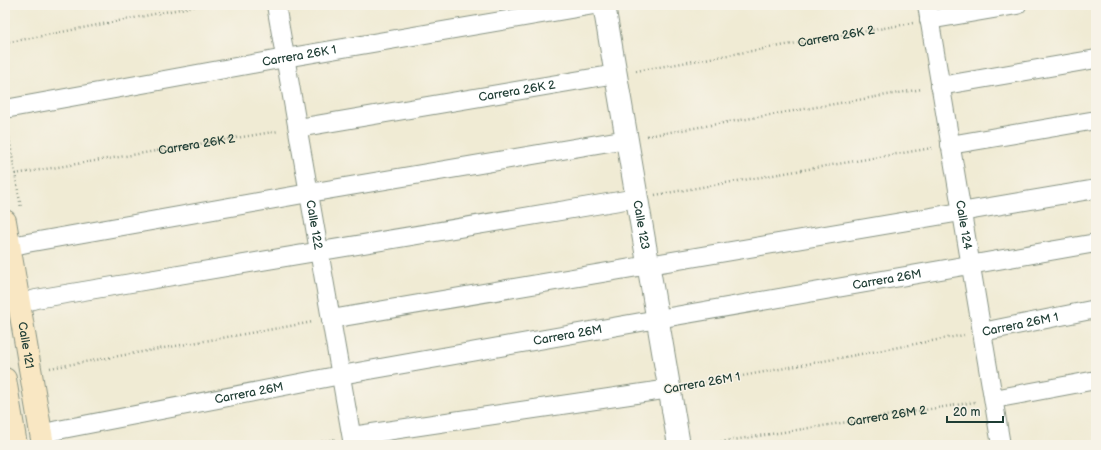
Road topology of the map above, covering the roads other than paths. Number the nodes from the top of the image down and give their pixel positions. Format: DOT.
graph roads {
  1 [pos="276,5"];
  2 [pos="594,5"];
  3 [pos="604,5"];
  4 [pos="1017,5"];
  5 [pos="928,13"];
  6 [pos="285,58"];
  7 [pos="1096,59"];
  8 [pos="616,74"];
  9 [pos="940,86"];
  10 [pos="5,109"];
  11 [pos="1096,120"];
  12 [pos="298,128"];
  13 [pos="627,139"];
  14 [pos="950,145"];
  15 [pos="1096,188"];
  16 [pos="309,193"];
  17 [pos="637,198"];
  18 [pos="962,211"];
  19 [pos="5,221"];
  20 [pos="1096,243"];
  21 [pos="9,247"];
  22 [pos="319,251"];
  23 [pos="648,265"];
  24 [pos="971,265"];
  25 [pos="19,304"];
  26 [pos="1096,309"];
  27 [pos="331,319"];
  28 [pos="658,319"];
  29 [pos="982,332"];
  30 [pos="341,376"];
  31 [pos="5,379"];
  32 [pos="1096,380"];
  33 [pos="670,389"];
  34 [pos="994,399"];
  35 [pos="42,439"];
  36 [pos="352,441"];
  37 [pos="16,445"];
  38 [pos="679,445"];
  39 [pos="1001,445"];
  1 -- 6 [label="street, Calle 122"];
  2 -- 6 [label="street, Carrera 26K 1"];
  3 -- 8 [label="street, Calle 123"];
  4 -- 5 [label="street"];
  5 -- 9 [label="street, Calle 124"];
  6 -- 10 [label="street, Carrera 26K 1"];
  6 -- 12 [label="street, Calle 122"];
  7 -- 9 [label="street"];
  8 -- 12 [label="street, Carrera 26K 2"];
  8 -- 13 [label="street, Calle 123"];
  9 -- 14 [label="street, Calle 124"];
  11 -- 14 [label="street"];
  12 -- 16 [label="street, Calle 122"];
  13 -- 16 [label="street"];
  13 -- 17 [label="street, Calle 123"];
  14 -- 18 [label="street, Calle 124"];
  15 -- 18 [label="street"];
  16 -- 21 [label="street"];
  16 -- 22 [label="street, Calle 122"];
  17 -- 22 [label="street"];
  17 -- 23 [label="street, Calle 123"];
  18 -- 23 [label="street"];
  18 -- 24 [label="street, Calle 124"];
  19 -- 21 [label="main road, Calle 121"];
  20 -- 24 [label="street, Carrera 26M"];
  21 -- 25 [label="main road, Calle 121"];
  22 -- 25 [label="street"];
  22 -- 27 [label="street, Calle 122"];
  23 -- 27 [label="street"];
  23 -- 28 [label="street, Calle 123"];
  24 -- 28 [label="street, Carrera 26M"];
  24 -- 29 [label="street, Calle 124"];
  25 -- 35 [label="main road, Calle 121"];
  26 -- 29 [label="street, Carrera 26M 1"];
  27 -- 30 [label="street, Calle 122"];
  28 -- 30 [label="street, Carrera 26M"];
  28 -- 33 [label="street, Calle 123"];
  29 -- 34 [label="street, Calle 124"];
  30 -- 35 [label="street, Carrera 26M"];
  30 -- 36 [label="street, Calle 122"];
  31 -- 37 [label="main road"];
  32 -- 34 [label="street"];
  33 -- 36 [label="street, Carrera 26M 1"];
  33 -- 38 [label="street, Calle 123"];
  34 -- 39 [label="street, Calle 124"];
}
